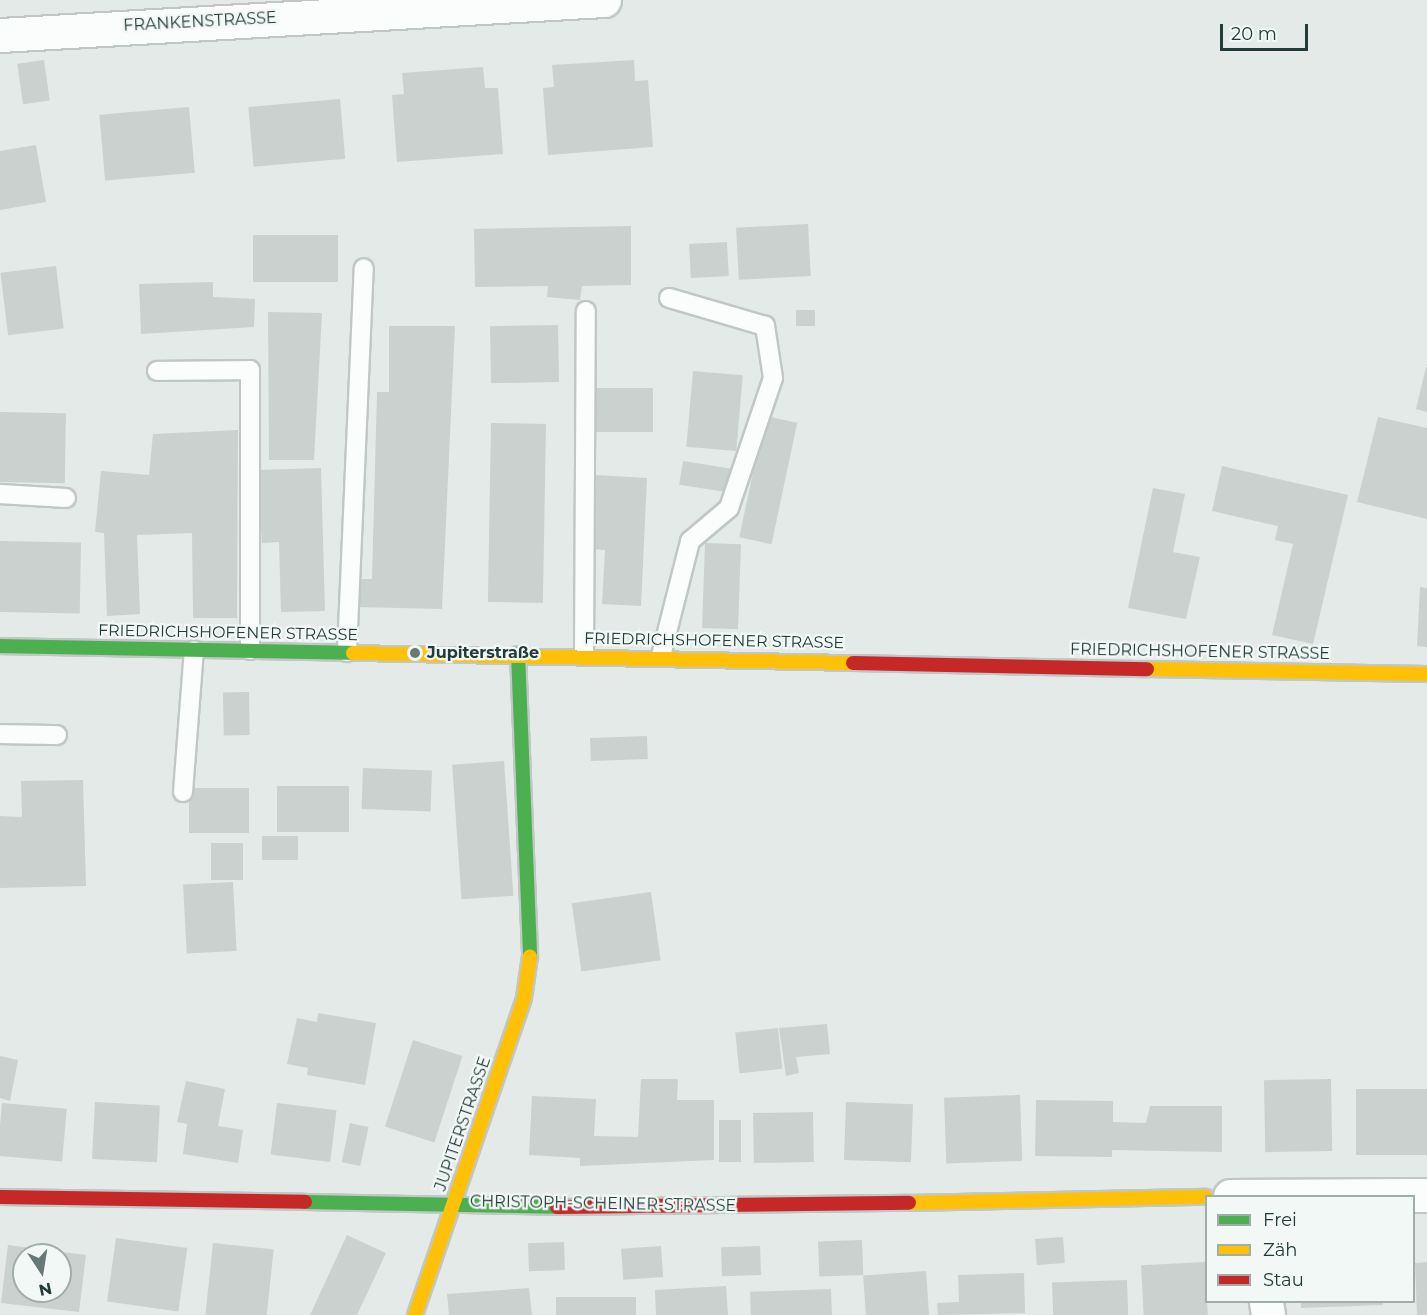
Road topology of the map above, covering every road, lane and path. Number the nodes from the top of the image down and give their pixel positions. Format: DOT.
graph roads {
  1 [pos="604,0"];
  2 [pos="401,6"];
  3 [pos="0,35"];
  4 [pos="363,268"];
  5 [pos="669,298"];
  6 [pos="586,311"];
  7 [pos="157,371"];
  8 [pos="0,494"];
  9 [pos="66,498"];
  10 [pos="0,646"];
  11 [pos="194,650"];
  12 [pos="250,650"];
  13 [pos="347,652"];
  14 [pos="518,654"];
  15 [pos="584,655"];
  16 [pos="662,656"];
  17 [pos="1427,674"];
  18 [pos="0,734"];
  19 [pos="57,735"];
  20 [pos="183,792"];
  21 [pos="0,1197"];
  22 [pos="1205,1197"];
  23 [pos="453,1201"];
  24 [pos="415,1315"];
  1 -- 2 [label="street, FRANKENSTRASSE"];
  2 -- 3 [label="street, FRANKENSTRASSE"];
  4 -- 13 [label="lane"];
  5 -- 16 [label="lane"];
  6 -- 15 [label="lane"];
  7 -- 12 [label="lane"];
  8 -- 9 [label="lane"];
  10 -- 11 [label="street, FRIEDRICHSHOFENER STRASSE"];
  11 -- 12 [label="street, FRIEDRICHSHOFENER STRASSE"];
  11 -- 20 [label="lane"];
  12 -- 13 [label="street, FRIEDRICHSHOFENER STRASSE"];
  13 -- 14 [label="street, FRIEDRICHSHOFENER STRASSE"];
  14 -- 15 [label="street, FRIEDRICHSHOFENER STRASSE"];
  14 -- 23 [label="street, JUPITERSTRASSE"];
  15 -- 16 [label="street, FRIEDRICHSHOFENER STRASSE"];
  16 -- 17 [label="street, FRIEDRICHSHOFENER STRASSE"];
  18 -- 19 [label="lane"];
  21 -- 23 [label="street, CHRISTOPH-SCHEINER-STRASSE"];
  22 -- 23 [label="street, CHRISTOPH-SCHEINER-STRASSE"];
  23 -- 24 [label="street, JUPITERSTRASSE"];
}
